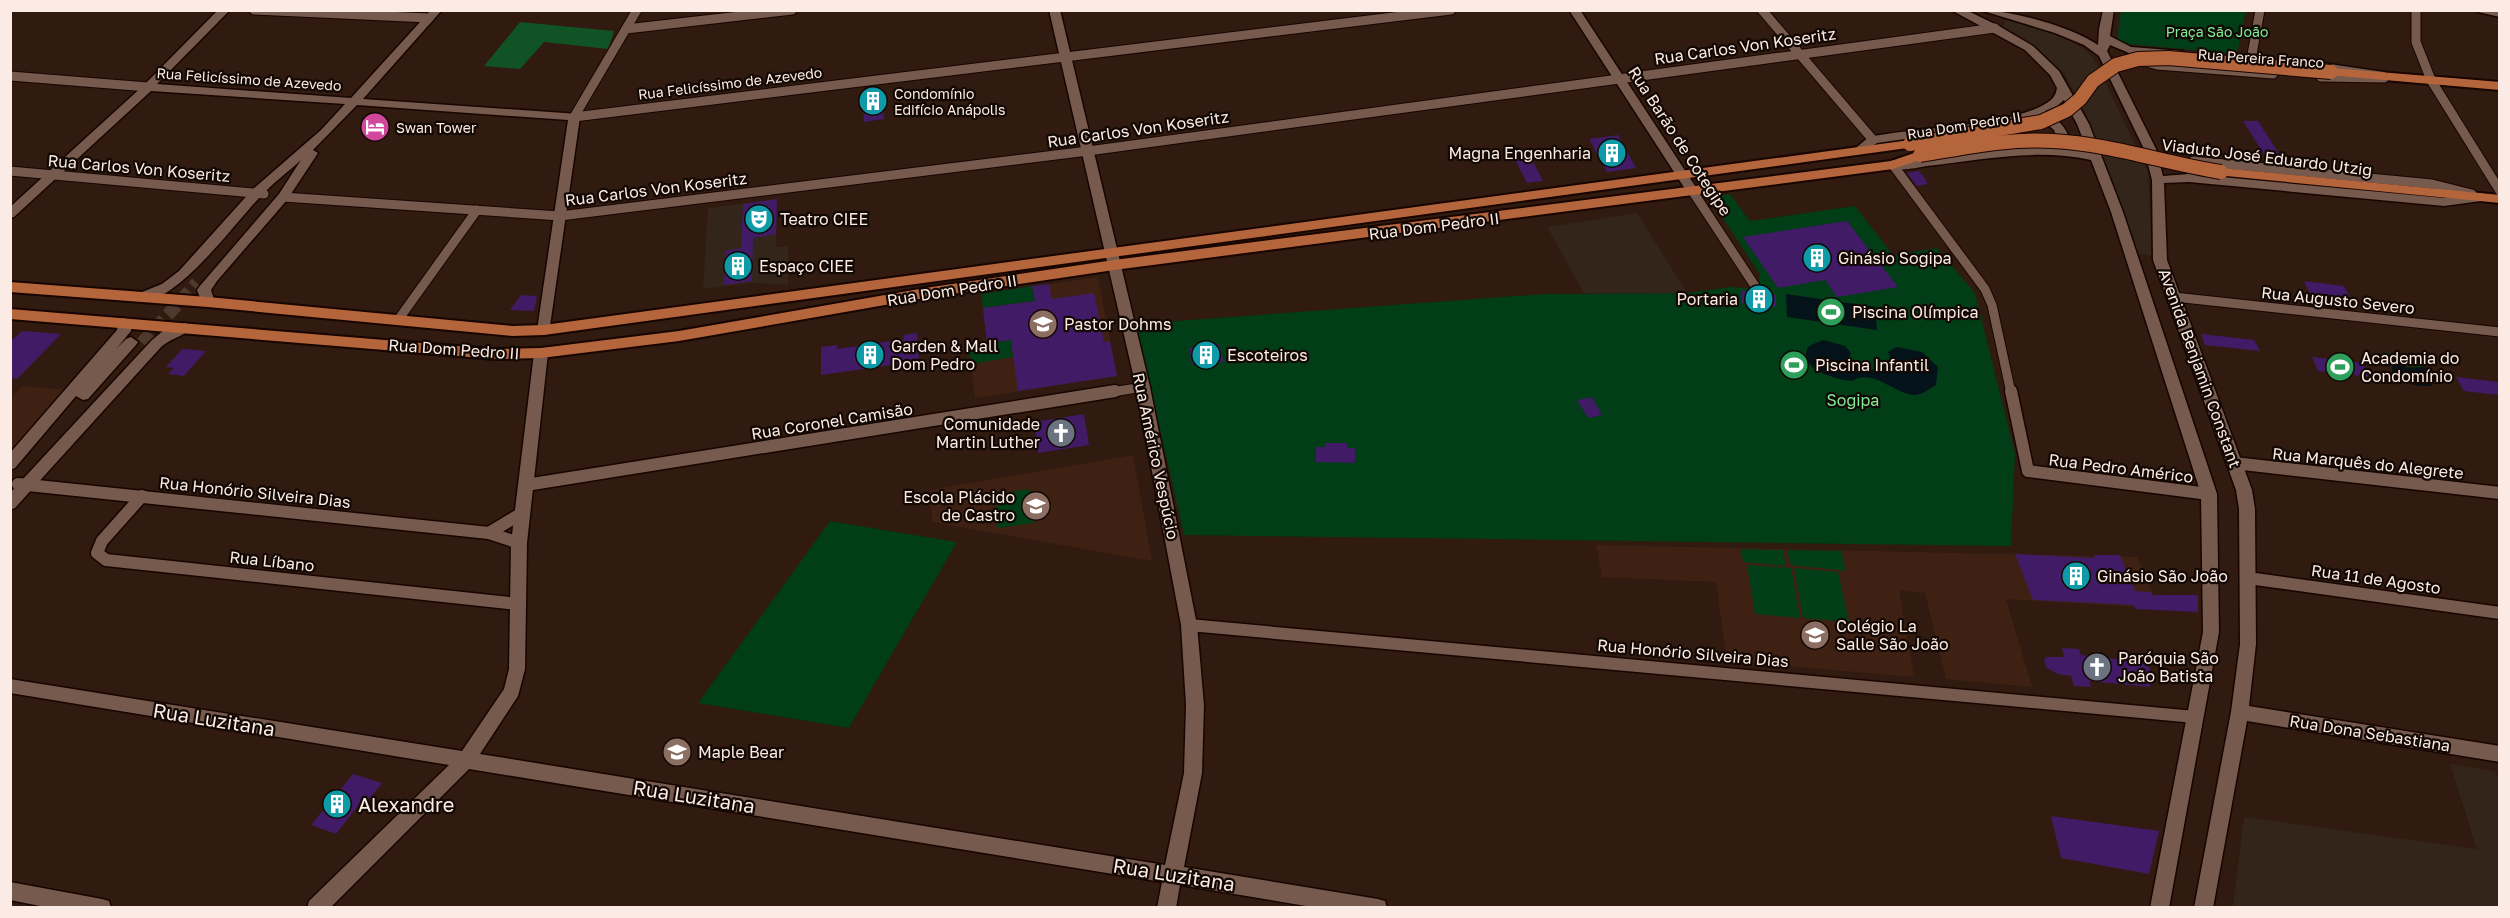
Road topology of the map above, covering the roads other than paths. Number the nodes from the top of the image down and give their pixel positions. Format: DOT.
graph roads {
  1 [pos="225,10"];
  2 [pos="254,10"];
  3 [pos="637,10"];
  4 [pos="792,10"];
  5 [pos="1054,10"];
  6 [pos="1451,10"];
  7 [pos="1574,10"];
  8 [pos="1762,10"];
  9 [pos="1956,10"];
  10 [pos="1985,10"];
  11 [pos="2109,10"];
  12 [pos="2260,10"];
  13 [pos="2416,10"];
  14 [pos="2482,10"];
  15 [pos="771,12"];
  16 [pos="433,14"];
  17 [pos="2499,15"];
  18 [pos="1995,28"];
  19 [pos="626,29"];
  20 [pos="2104,38"];
  21 [pos="2129,50"];
  22 [pos="1799,54"];
  23 [pos="2104,54"];
  24 [pos="1066,57"];
  25 [pos="2251,60"];
  26 [pos="10,76"];
  27 [pos="2396,77"];
  28 [pos="1619,78"];
  29 [pos="2431,80"];
  30 [pos="2499,86"];
  31 [pos="148,87"];
  32 [pos="2063,88"];
  33 [pos="354,102"];
  34 [pos="2038,111"];
  35 [pos="574,117"];
  36 [pos="1873,140"];
  37 [pos="1910,144"];
  38 [pos="2150,149"];
  39 [pos="2065,150"];
  40 [pos="1088,151"];
  41 [pos="1858,151"];
  42 [pos="1920,155"];
  43 [pos="2097,158"];
  44 [pos="299,163"];
  45 [pos="1893,165"];
  46 [pos="10,171"];
  47 [pos="1682,174"];
  48 [pos="54,175"];
  49 [pos="2158,180"];
  50 [pos="2499,191"];
  51 [pos="1693,192"];
  52 [pos="260,194"];
  53 [pos="283,196"];
  54 [pos="2481,197"];
  55 [pos="2499,199"];
  56 [pos="477,210"];
  57 [pos="10,214"];
  58 [pos="560,216"];
  59 [pos="1113,258"];
  60 [pos="10,287"];
  61 [pos="1758,289"];
  62 [pos="142,297"];
  63 [pos="2174,297"];
  64 [pos="208,302"];
  65 [pos="10,314"];
  66 [pos="398,320"];
  67 [pos="124,324"];
  68 [pos="185,328"];
  69 [pos="544,330"];
  70 [pos="2499,332"];
  71 [pos="137,343"];
  72 [pos="541,353"];
  73 [pos="1143,387"];
  74 [pos="2234,463"];
  75 [pos="10,464"];
  76 [pos="17,484"];
  77 [pos="525,485"];
  78 [pos="2499,493"];
  79 [pos="2210,495"];
  80 [pos="142,496"];
  81 [pos="10,504"];
  82 [pos="522,513"];
  83 [pos="489,533"];
  84 [pos="519,543"];
  85 [pos="2248,579"];
  86 [pos="518,604"];
  87 [pos="2499,613"];
  88 [pos="1189,625"];
  89 [pos="10,686"];
  90 [pos="2240,712"];
  91 [pos="2194,717"];
  92 [pos="2499,754"];
  93 [pos="467,759"];
  94 [pos="1173,873"];
  95 [pos="11,892"];
  96 [pos="102,908"];
  97 [pos="316,908"];
  98 [pos="1166,908"];
  99 [pos="1378,908"];
  100 [pos="2159,908"];
  101 [pos="2203,908"];
  1 -- 31 [label="main road"];
  2 -- 16 [label="street"];
  3 -- 19 [label="street"];
  4 -- 15 [label="street"];
  5 -- 24 [label="main road, Rua Américo Vespúcio"];
  6 -- 24 [label="street, Rua Felicíssimo de Azevedo"];
  7 -- 28 [label="main road, Rua Barão de Cotegipe"];
  8 -- 22 [label="street"];
  9 -- 18 [label="main road, Avenida Benjamin Constant"];
  10 -- 23 [label="main road"];
  11 -- 20 [label="main road"];
  12 -- 25 [label="street"];
  13 -- 29 [label="street"];
  14 -- 17 [label="main road"];
  15 -- 19 [label="street"];
  16 -- 33 [label="main road"];
  18 -- 22 [label="street, Rua Carlos Von Koseritz"];
  18 -- 32 [label="main road, Avenida Benjamin Constant"];
  19 -- 35 [label="street"];
  20 -- 21 [label="main road, Rua Pereira Franco"];
  20 -- 23 [label="main road"];
  21 -- 25 [label="main road, Rua Pereira Franco"];
  21 -- 27 [label="street, Rua Pereira Franco"];
  22 -- 28 [label="street, Rua Carlos Von Koseritz"];
  22 -- 36 [label="street"];
  23 -- 38 [label="main road, Avenida Benjamin Constant"];
  24 -- 35 [label="street, Rua Felicíssimo de Azevedo"];
  24 -- 40 [label="main road, Rua Américo Vespúcio"];
  25 -- 27 [label="main road, Rua Pereira Franco"];
  26 -- 31 [label="street, Rua Felicíssimo de Azevedo"];
  27 -- 29 [label="main road, Rua Pereira Franco"];
  27 -- 37 [label="main road, Rua Pereira Franco, bridge"];
  28 -- 40 [label="street, Rua Carlos Von Koseritz"];
  28 -- 47 [label="main road, Rua Barão de Cotegipe"];
  29 -- 30 [label="main road, Rua Pereira Franco"];
  29 -- 50 [label="street"];
  31 -- 33 [label="main road, Rua Felicíssimo de Azevedo"];
  31 -- 48 [label="main road"];
  32 -- 34 [label="main road, Rua Dom Pedro II"];
  32 -- 43 [label="main road, Avenida Benjamin Constant"];
  33 -- 35 [label="main road, Rua Felicíssimo de Azevedo"];
  33 -- 44 [label="main road"];
  34 -- 36 [label="main road, Rua Dom Pedro II"];
  34 -- 39 [label="main road"];
  35 -- 58 [label="main road"];
  36 -- 41 [label="main road, Rua Dom Pedro II"];
  37 -- 41 [label="main road, Rua Dom Pedro II"];
  38 -- 49 [label="main road, Avenida Benjamin Constant"];
  38 -- 54 [label="street"];
  39 -- 43 [label="main road, Rua Dom Pedro II"];
  39 -- 45 [label="main road, Rua Dom Pedro II"];
  40 -- 58 [label="street, Rua Carlos Von Koseritz"];
  40 -- 59 [label="main road, Rua Américo Vespúcio"];
  41 -- 47 [label="main road, Rua Dom Pedro II"];
  42 -- 45 [label="main road, Rua Dom Pedro II"];
  42 -- 54 [label="main road, Viaduto José Eduardo Utzig, bridge"];
  43 -- 79 [label="main road, Avenida Benjamin Constant"];
  44 -- 52 [label="main road"];
  44 -- 52 [label="main road"];
  44 -- 53 [label="main road"];
  45 -- 51 [label="main road, Rua Dom Pedro II"];
  45 -- 79 [label="street, Rua Pedro Américo"];
  46 -- 48 [label="street, Rua Carlos Von Koseritz"];
  47 -- 51 [label="main road, Rua Barão de Cotegipe"];
  47 -- 59 [label="main road, Rua Dom Pedro II"];
  48 -- 52 [label="street, Rua Carlos Von Koseritz"];
  48 -- 57 [label="main road"];
  49 -- 54 [label="main road"];
  49 -- 63 [label="main road, Avenida Benjamin Constant"];
  51 -- 59 [label="main road, Rua Dom Pedro II"];
  51 -- 61 [label="street, Rua Barão de Cotegipe"];
  52 -- 62 [label="main road"];
  53 -- 56 [label="street, Rua Carlos Von Koseritz"];
  53 -- 64 [label="main road"];
  54 -- 55 [label="main road, Viaduto José Eduardo Utzig"];
  56 -- 58 [label="street, Rua Carlos Von Koseritz"];
  56 -- 66 [label="street"];
  58 -- 69 [label="main road"];
  59 -- 69 [label="main road, Rua Dom Pedro II"];
  59 -- 72 [label="main road, Rua Dom Pedro II"];
  59 -- 73 [label="main road, Rua Américo Vespúcio"];
  60 -- 62 [label="main road, Rua Dom Pedro II"];
  62 -- 64 [label="main road, Rua Dom Pedro II"];
  63 -- 70 [label="street, Rua Augusto Severo"];
  63 -- 74 [label="main road, Avenida Benjamin Constant"];
  64 -- 66 [label="main road, Rua Dom Pedro II"];
  65 -- 67 [label="main road, Rua Dom Pedro II"];
  66 -- 69 [label="main road, Rua Dom Pedro II"];
  67 -- 68 [label="main road, Rua Dom Pedro II"];
  67 -- 75 [label="main road"];
  68 -- 72 [label="main road, Rua Dom Pedro II"];
  68 -- 76 [label="main road"];
  71 -- 76 [label="main road"];
  72 -- 77 [label="main road"];
  73 -- 77 [label="street, Rua Coronel Camisão"];
  73 -- 88 [label="main road, Rua Américo Vespúcio"];
  74 -- 78 [label="street, Rua Marquês do Alegrete"];
  74 -- 85 [label="main road, Avenida Benjamin Constant"];
  76 -- 80 [label="street, Rua Honório Silveira Dias"];
  76 -- 81 [label="main road"];
  77 -- 82 [label="main road"];
  79 -- 91 [label="main road, Avenida Benjamin Constant"];
  80 -- 83 [label="street, Rua Honório Silveira Dias"];
  80 -- 86 [label="street, Rua Líbano"];
  82 -- 83 [label="street"];
  82 -- 84 [label="main road"];
  83 -- 84 [label="street, Rua Honório Silveira Dias"];
  84 -- 86 [label="main road"];
  85 -- 87 [label="street, Rua 11 de Agosto"];
  85 -- 90 [label="main road, Avenida Benjamin Constant"];
  86 -- 93 [label="main road"];
  88 -- 91 [label="street, Rua Honório Silveira Dias"];
  88 -- 94 [label="main road, Rua Américo Vespúcio"];
  89 -- 93 [label="main road, Rua Luzitana"];
  90 -- 92 [label="main road, Rua Dona Sebastiana"];
  90 -- 101 [label="main road, Avenida Benjamin Constant"];
  91 -- 100 [label="main road, Avenida Benjamin Constant"];
  93 -- 94 [label="main road, Rua Luzitana"];
  93 -- 97 [label="main road"];
  94 -- 98 [label="main road, Rua Américo Vespúcio"];
  94 -- 99 [label="main road, Rua Luzitana"];
  95 -- 96 [label="main road"];
}
